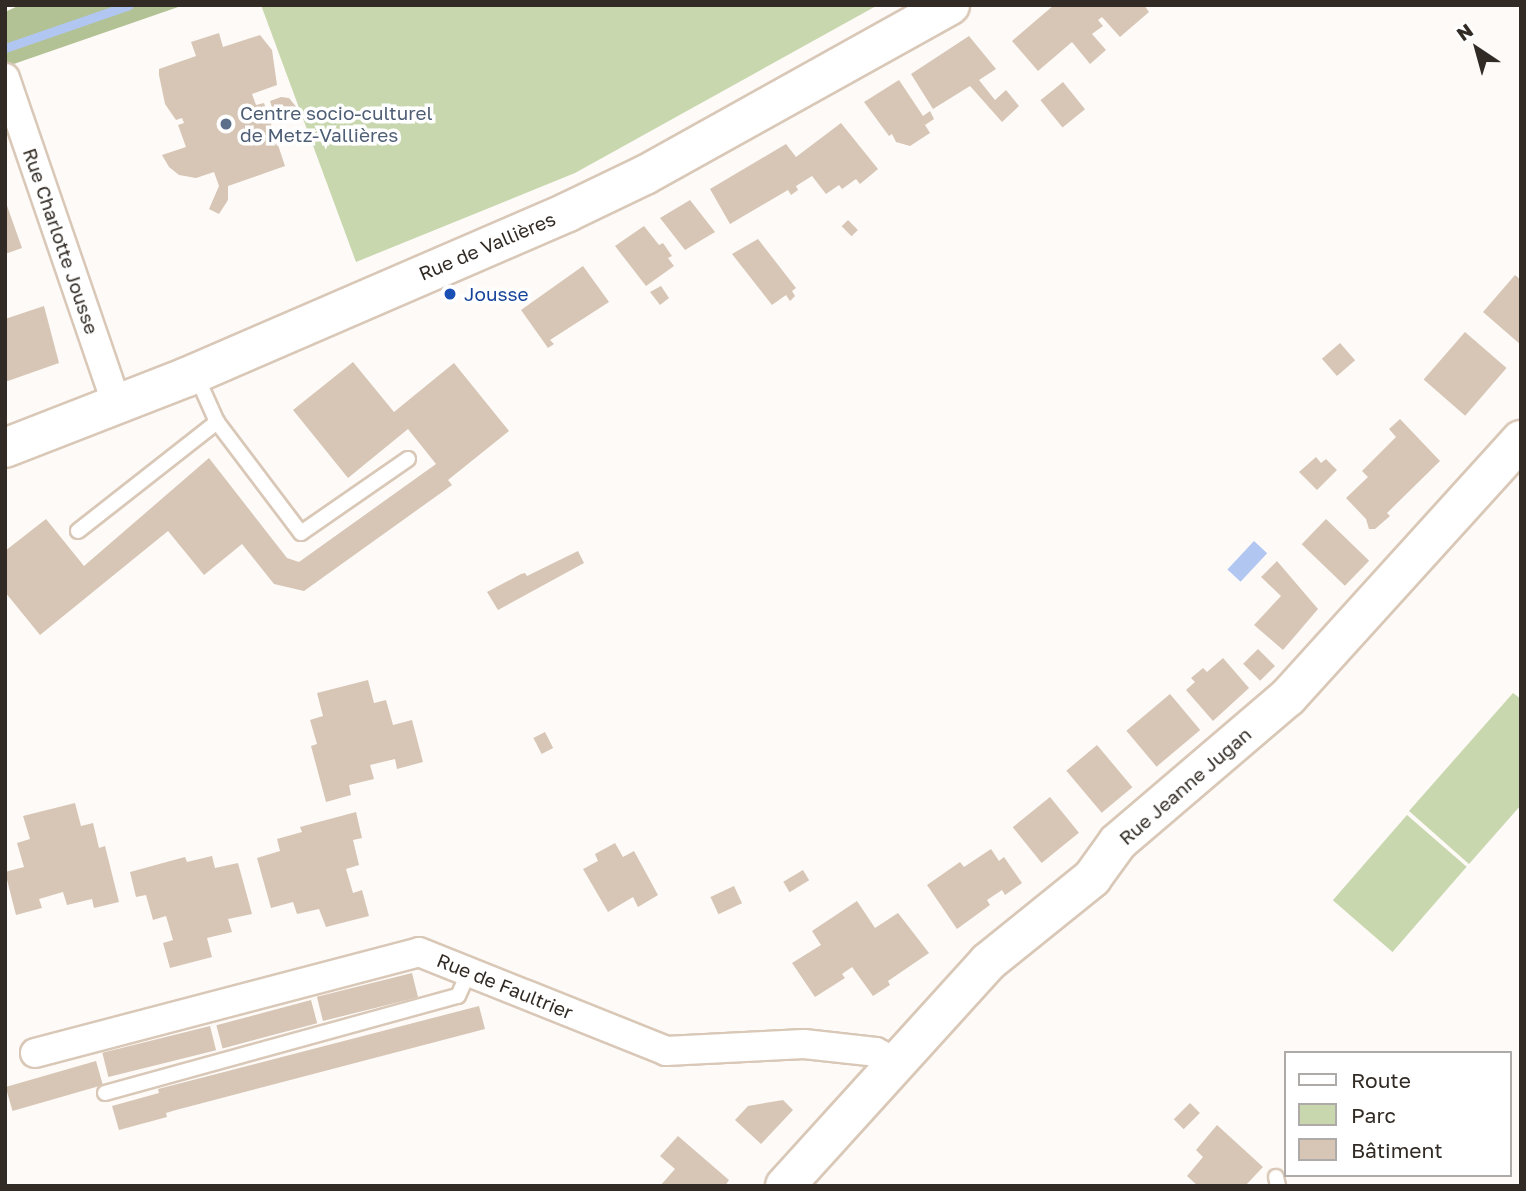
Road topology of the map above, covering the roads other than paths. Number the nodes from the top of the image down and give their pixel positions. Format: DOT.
graph roads {
  1 [pos="950,5"];
  2 [pos="5,78"];
  3 [pos="195,373"];
  4 [pos="117,405"];
  5 [pos="218,422"];
  6 [pos="1521,440"];
  7 [pos="5,448"];
  8 [pos="408,459"];
  9 [pos="78,531"];
  10 [pos="469,971"];
  11 [pos="35,1053"];
  12 [pos="895,1062"];
  13 [pos="105,1093"];
  14 [pos="785,1186"];
  1 -- 3 [label="street, Rue de Vallières"];
  2 -- 4 [label="street, Rue Charlotte Jousse"];
  3 -- 4 [label="street, Rue de Vallières"];
  3 -- 5 [label="lane"];
  4 -- 7 [label="street, Rue de Vallières"];
  5 -- 8 [label="lane"];
  5 -- 9 [label="lane"];
  6 -- 12 [label="street, Rue Jeanne Jugan"];
  10 -- 11 [label="street, Rue de Faultrier"];
  10 -- 12 [label="street, Rue de Faultrier"];
  10 -- 13 [label="lane"];
  12 -- 14 [label="street, Rue Jeanne Jugan"];
}
